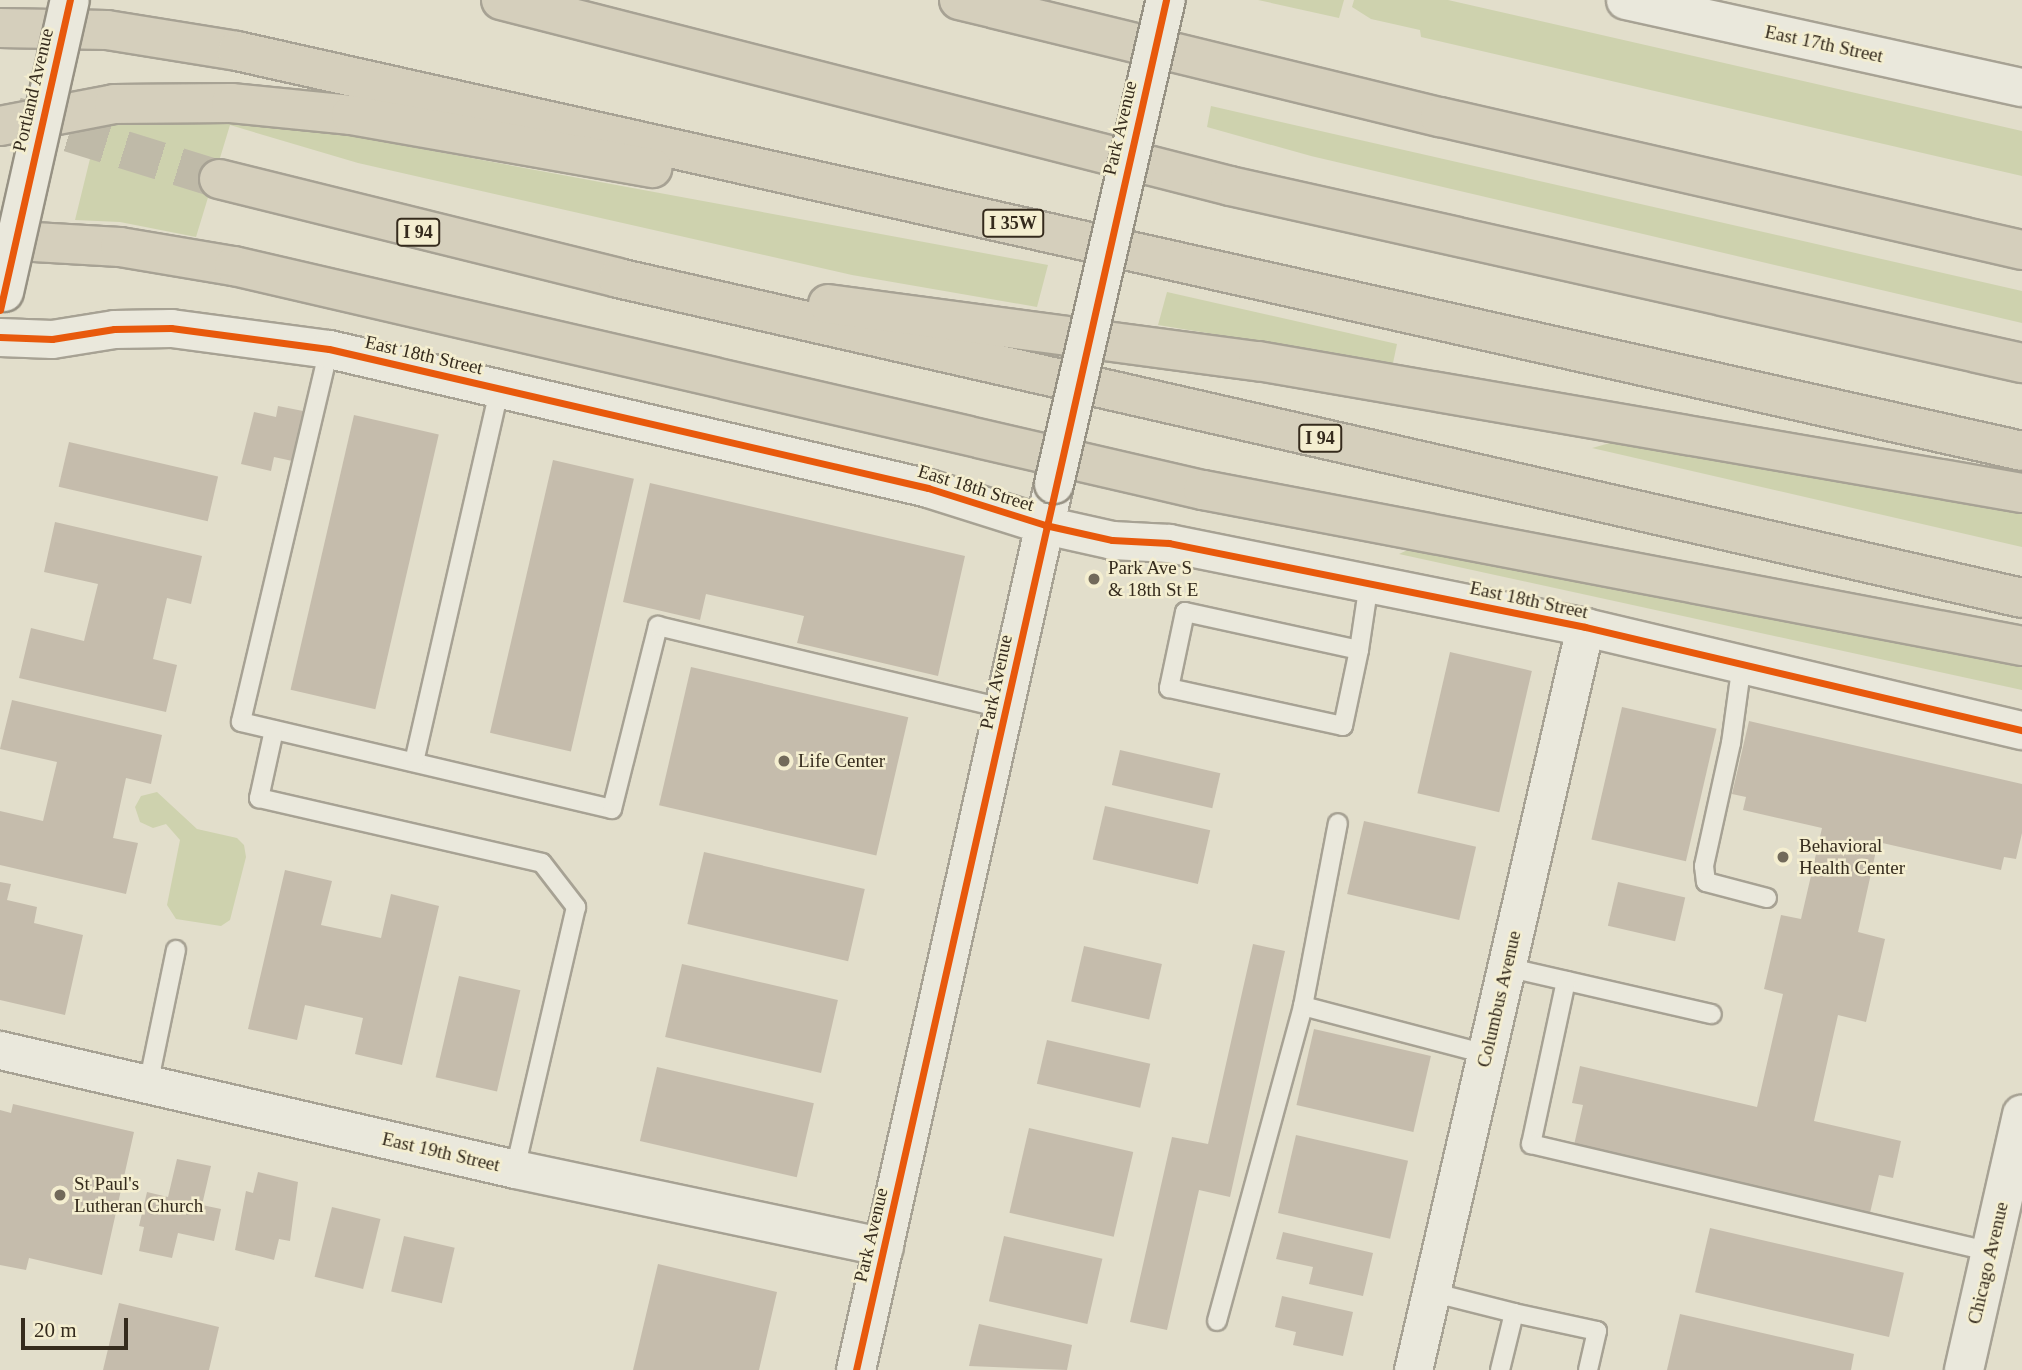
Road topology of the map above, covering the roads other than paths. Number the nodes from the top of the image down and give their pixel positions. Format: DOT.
graph roads {
  1 [pos="70,0"];
  2 [pos="501,0"];
  3 [pos="959,0"];
  4 [pos="1051,0"];
  5 [pos="1166,0"];
  6 [pos="1625,0"];
  7 [pos="0,28"];
  8 [pos="2022,87"];
  9 [pos="1440,117"];
  10 [pos="0,126"];
  11 [pos="219,179"];
  12 [pos="1052,232"];
  13 [pos="0,240"];
  14 [pos="2022,250"];
  15 [pos="618,278"];
  16 [pos="2,301"];
  17 [pos="0,337"];
  18 [pos="329,349"];
  19 [pos="2022,363"];
  20 [pos="500,388"];
  21 [pos="2022,451"];
  22 [pos="2022,493"];
  23 [pos="1045,525"];
  24 [pos="1369,583"];
  25 [pos="2022,598"];
  26 [pos="1585,627"];
  27 [pos="2022,646"];
  28 [pos="1359,650"];
  29 [pos="1742,663"];
  30 [pos="1007,709"];
  31 [pos="274,730"];
  32 [pos="2022,730"];
  33 [pos="414,762"];
  34 [pos="1338,822"];
  35 [pos="1766,898"];
  36 [pos="176,950"];
  37 [pos="1506,967"];
  38 [pos="1566,981"];
  39 [pos="1303,1006"];
  40 [pos="1712,1014"];
  41 [pos="0,1050"];
  42 [pos="1486,1054"];
  43 [pos="148,1085"];
  44 [pos="2022,1114"];
  45 [pos="514,1169"];
  46 [pos="884,1247"];
  47 [pos="1991,1252"];
  48 [pos="1431,1292"];
  49 [pos="1514,1312"];
  50 [pos="1217,1321"];
  51 [pos="856,1370"];
  52 [pos="1413,1370"];
  53 [pos="1500,1370"];
  54 [pos="1588,1370"];
  55 [pos="1964,1370"];
  1 -- 16 [label="street, Portland Avenue, bridge"];
  2 -- 19 [label="highway"];
  3 -- 9 [label="highway"];
  4 -- 9 [label="highway"];
  5 -- 23 [label="street, Park Avenue, bridge"];
  6 -- 8 [label="street, East 17th Street"];
  7 -- 12 [label="highway, I 35W"];
  9 -- 14 [label="highway"];
  10 -- 12 [label="highway"];
  11 -- 15 [label="highway, I 94"];
  12 -- 21 [label="highway, I 35W"];
  13 -- 27 [label="highway"];
  15 -- 22 [label="highway"];
  15 -- 25 [label="highway, I 94"];
  17 -- 18 [label="street, East 18th Street"];
  18 -- 20 [label="street, East 18th Street"];
  18 -- 31 [label="lane"];
  20 -- 23 [label="street, East 18th Street"];
  20 -- 33 [label="lane"];
  23 -- 24 [label="street, East 18th Street"];
  23 -- 30 [label="street, Park Avenue"];
  24 -- 26 [label="street, East 18th Street"];
  24 -- 28 [label="lane"];
  26 -- 29 [label="street, East 18th Street"];
  26 -- 37 [label="street, Columbus Avenue"];
  28 -- 28 [label="lane"];
  29 -- 32 [label="street, East 18th Street"];
  29 -- 35 [label="lane"];
  30 -- 33 [label="lane"];
  30 -- 46 [label="street, Park Avenue"];
  31 -- 33 [label="lane"];
  31 -- 45 [label="lane"];
  34 -- 39 [label="lane"];
  36 -- 43 [label="lane"];
  37 -- 38 [label="lane"];
  37 -- 42 [label="street, Columbus Avenue"];
  38 -- 40 [label="lane"];
  38 -- 47 [label="lane"];
  39 -- 42 [label="lane"];
  39 -- 50 [label="lane"];
  41 -- 43 [label="street, East 19th Street"];
  42 -- 48 [label="street, Columbus Avenue"];
  43 -- 45 [label="street, East 19th Street"];
  44 -- 47 [label="street, Chicago Avenue"];
  45 -- 46 [label="street, East 19th Street"];
  46 -- 51 [label="street, Park Avenue"];
  47 -- 55 [label="street, Chicago Avenue"];
  48 -- 49 [label="lane"];
  48 -- 52 [label="street, Columbus Avenue"];
  49 -- 53 [label="lane"];
  49 -- 54 [label="lane"];
}
